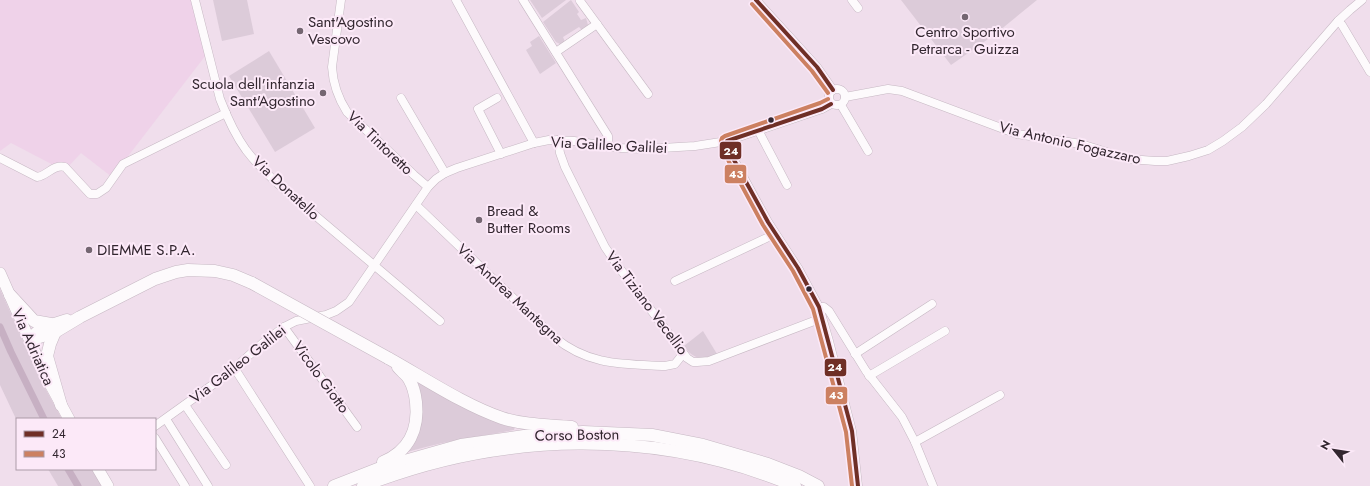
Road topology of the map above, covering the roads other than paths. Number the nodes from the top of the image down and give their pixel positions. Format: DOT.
graph roads {
  1 [pos="341,0"];
  2 [pos="456,0"];
  3 [pos="523,0"];
  4 [pos="756,0"];
  5 [pos="852,0"];
  6 [pos="1362,0"];
  7 [pos="580,1"];
  8 [pos="198,2"];
  9 [pos="858,8"];
  10 [pos="1338,21"];
  11 [pos="597,24"];
  12 [pos="556,52"];
  13 [pos="1370,72"];
  14 [pos="833,90"];
  15 [pos="888,90"];
  16 [pos="648,94"];
  17 [pos="401,98"];
  18 [pos="497,98"];
  19 [pos="843,101"];
  20 [pos="831,104"];
  21 [pos="226,113"];
  22 [pos="758,130"];
  23 [pos="558,140"];
  24 [pos="726,141"];
  25 [pos="534,144"];
  26 [pos="608,146"];
  27 [pos="868,151"];
  28 [pos="501,154"];
  29 [pos="0,158"];
  30 [pos="445,173"];
  31 [pos="787,185"];
  32 [pos="428,187"];
  33 [pos="416,205"];
  34 [pos="776,234"];
  35 [pos="375,266"];
  36 [pos="0,273"];
  37 [pos="675,281"];
  38 [pos="10,295"];
  39 [pos="932,304"];
  40 [pos="819,308"];
  41 [pos="822,318"];
  42 [pos="440,321"];
  43 [pos="284,327"];
  44 [pos="53,328"];
  45 [pos="945,331"];
  46 [pos="30,340"];
  47 [pos="684,354"];
  48 [pos="855,354"];
  49 [pos="388,358"];
  50 [pos="235,368"];
  51 [pos="870,376"];
  52 [pos="1000,395"];
  53 [pos="185,405"];
  54 [pos="61,406"];
  55 [pos="68,418"];
  56 [pos="166,419"];
  57 [pos="156,425"];
  58 [pos="357,427"];
  59 [pos="652,435"];
  60 [pos="156,440"];
  61 [pos="915,442"];
  62 [pos="226,465"];
  63 [pos="99,470"];
  64 [pos="752,470"];
  65 [pos="338,484"];
  66 [pos="858,485"];
  67 [pos="108,486"];
  68 [pos="185,486"];
  69 [pos="208,486"];
  70 [pos="310,486"];
  71 [pos="363,486"];
  72 [pos="778,486"];
  73 [pos="795,486"];
  74 [pos="818,486"];
  75 [pos="933,486"];
  1 -- 32 [label="street, Via Tintoretto"];
  2 -- 25 [label="street"];
  3 -- 12 [label="street"];
  4 -- 14 [label="street"];
  5 -- 9 [label="street"];
  6 -- 10 [label="street, Via Antonio Fogazzaro"];
  7 -- 11 [label="street"];
  8 -- 21 [label="street, Via Donatello"];
  10 -- 13 [label="street"];
  10 -- 15 [label="street, Via Antonio Fogazzaro"];
  11 -- 12 [label="street"];
  11 -- 16 [label="street"];
  12 -- 26 [label="street"];
  14 -- 19 [label="street"];
  14 -- 20 [label="street"];
  15 -- 19 [label="street, Via Galileo Galilei"];
  17 -- 30 [label="street"];
  18 -- 28 [label="street"];
  19 -- 20 [label="street, Via Galileo Galilei"];
  19 -- 27 [label="street"];
  20 -- 22 [label="street, Via Galileo Galilei"];
  21 -- 29 [label="street"];
  21 -- 35 [label="street, Via Donatello"];
  22 -- 24 [label="street, Via Galileo Galilei"];
  22 -- 31 [label="street"];
  23 -- 25 [label="street, Via Galileo Galilei"];
  23 -- 26 [label="street, Via Galileo Galilei"];
  23 -- 47 [label="street, Via Tiziano Vecellio"];
  24 -- 26 [label="street, Via Galileo Galilei"];
  24 -- 34 [label="street"];
  25 -- 28 [label="street, Via Galileo Galilei"];
  28 -- 30 [label="street, Via Galileo Galilei"];
  30 -- 32 [label="street, Via Galileo Galilei"];
  32 -- 33 [label="street, Via Galileo Galilei"];
  33 -- 35 [label="street, Via Galileo Galilei"];
  33 -- 47 [label="street, Via Andrea Mantegna"];
  34 -- 37 [label="street"];
  34 -- 40 [label="street"];
  35 -- 42 [label="street"];
  35 -- 43 [label="street, Via Galileo Galilei"];
  36 -- 38 [label="main road, Via Adriatica"];
  38 -- 44 [label="highway"];
  38 -- 46 [label="main road, Via Adriatica"];
  39 -- 48 [label="street"];
  40 -- 41 [label="street"];
  40 -- 48 [label="street"];
  41 -- 47 [label="street, Via Tiziano Vecellio"];
  41 -- 66 [label="street"];
  43 -- 50 [label="street, Via Galileo Galilei"];
  43 -- 58 [label="street, Vicolo Giotto"];
  44 -- 46 [label="highway"];
  44 -- 49 [label="highway, bridge"];
  44 -- 54 [label="highway"];
  45 -- 51 [label="street"];
  46 -- 54 [label="main road, Via Adriatica"];
  48 -- 51 [label="street"];
  49 -- 59 [label="highway"];
  49 -- 65 [label="highway"];
  50 -- 53 [label="street, Via Galileo Galilei"];
  50 -- 70 [label="street"];
  51 -- 61 [label="street"];
  52 -- 61 [label="street"];
  53 -- 56 [label="street, Via Galileo Galilei"];
  53 -- 62 [label="street"];
  54 -- 55 [label="main road, Via Adriatica"];
  56 -- 57 [label="street, Via Galileo Galilei"];
  56 -- 69 [label="street"];
  59 -- 65 [label="highway, Corso Boston"];
  59 -- 74 [label="highway, Corso Boston"];
  60 -- 68 [label="street"];
  61 -- 75 [label="street"];
  63 -- 67 [label="main road"];
  64 -- 71 [label="highway, Corso Boston"];
  64 -- 72 [label="highway"];
  64 -- 73 [label="highway, Corso Boston"];
}
